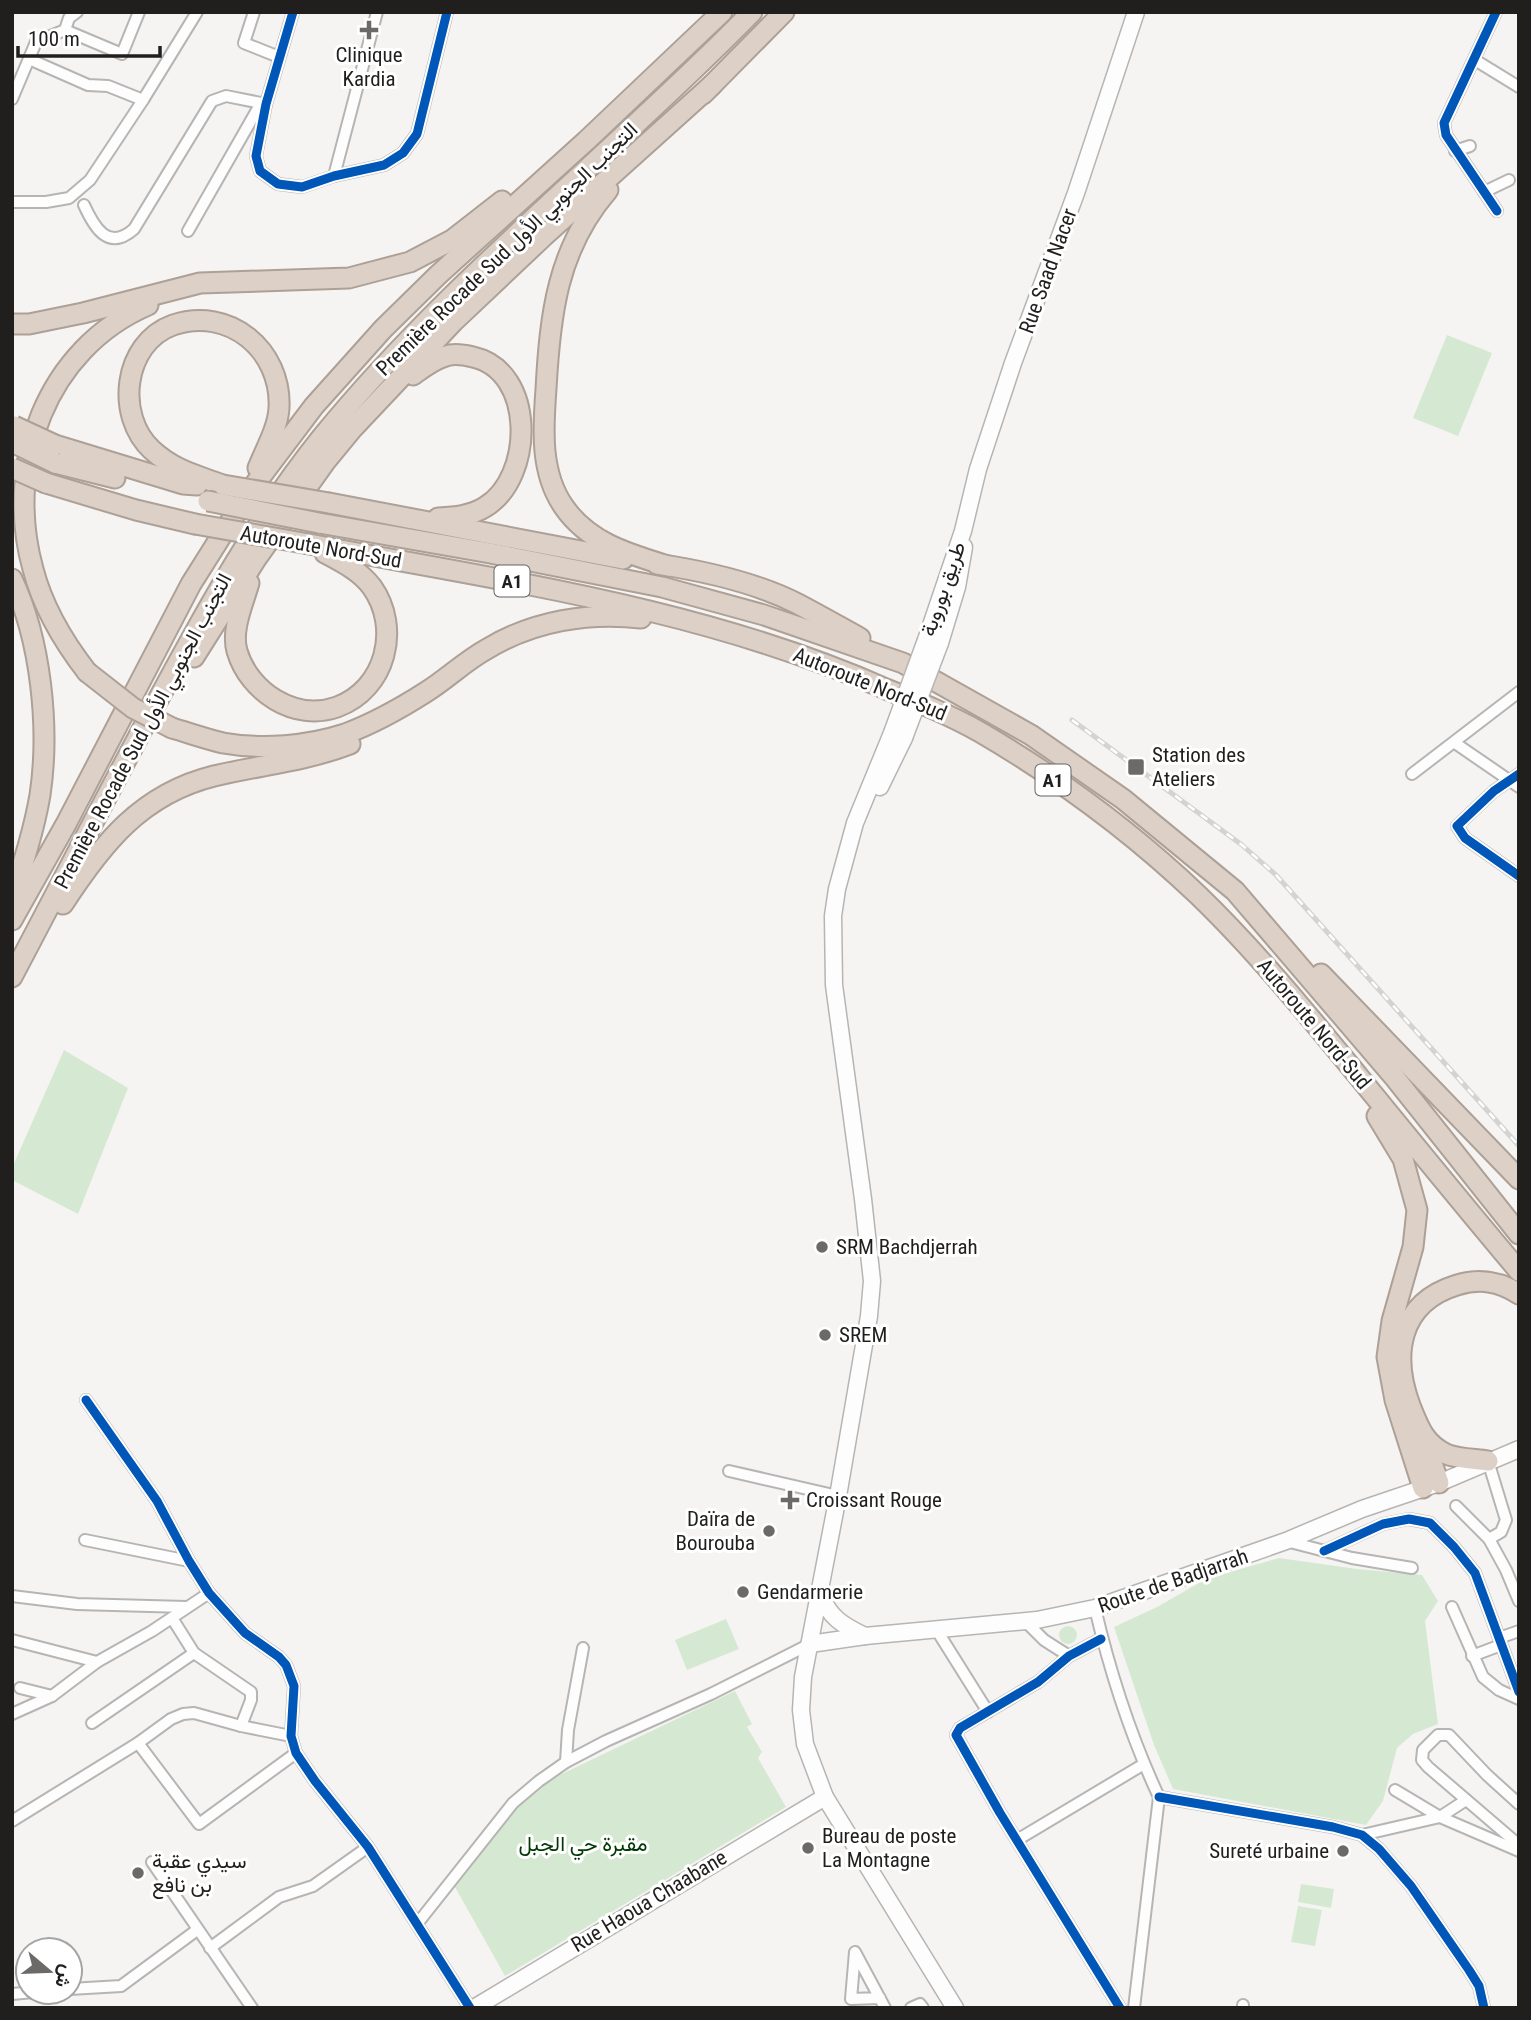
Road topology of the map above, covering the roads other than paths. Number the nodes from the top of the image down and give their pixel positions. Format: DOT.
graph roads {
  1 [pos="78,12"];
  2 [pos="139,12"];
  3 [pos="197,12"];
  4 [pos="254,12"];
  5 [pos="293,12"];
  6 [pos="377,12"];
  7 [pos="447,12"];
  8 [pos="722,12"];
  9 [pos="752,12"];
  10 [pos="783,12"];
  11 [pos="1136,12"];
  12 [pos="1496,12"];
  13 [pos="65,30"];
  14 [pos="279,57"];
  15 [pos="29,59"];
  16 [pos="1475,60"];
  17 [pos="712,85"];
  18 [pos="1519,87"];
  19 [pos="12,99"];
  20 [pos="143,100"];
  21 [pos="263,104"];
  22 [pos="586,141"];
  23 [pos="1470,146"];
  24 [pos="1455,151"];
  25 [pos="334,176"];
  26 [pos="1509,180"];
  27 [pos="1484,192"];
  28 [pos="12,202"];
  29 [pos="84,205"];
  30 [pos="1497,211"];
  31 [pos="188,231"];
  32 [pos="200,283"];
  33 [pos="12,324"];
  34 [pos="387,394"];
  35 [pos="13,434"];
  36 [pos="55,454"];
  37 [pos="12,468"];
  38 [pos="223,485"];
  39 [pos="249,492"];
  40 [pos="369,511"];
  41 [pos="963,531"];
  42 [pos="309,544"];
  43 [pos="256,559"];
  44 [pos="668,566"];
  45 [pos="12,579"];
  46 [pos="713,627"];
  47 [pos="903,663"];
  48 [pos="426,692"];
  49 [pos="1519,692"];
  50 [pos="1455,743"];
  51 [pos="118,774"];
  52 [pos="1412,774"];
  53 [pos="1516,780"];
  54 [pos="1519,876"];
  55 [pos="1234,891"];
  56 [pos="12,898"];
  57 [pos="12,920"];
  58 [pos="12,979"];
  59 [pos="1326,1035"];
  60 [pos="1519,1179"];
  61 [pos="1519,1234"];
  62 [pos="1519,1271"];
  63 [pos="1519,1294"];
  64 [pos="86,1400"];
  65 [pos="1422,1436"];
  66 [pos="1519,1449"];
  67 [pos="1488,1461"];
  68 [pos="729,1471"];
  69 [pos="1431,1485"];
  70 [pos="838,1496"];
  71 [pos="1456,1506"];
  72 [pos="85,1539"];
  73 [pos="1489,1539"];
  74 [pos="1286,1541"];
  75 [pos="1324,1551"];
  76 [pos="189,1561"];
  77 [pos="1412,1568"];
  78 [pos="209,1592"];
  79 [pos="820,1592"];
  80 [pos="12,1596"];
  81 [pos="1519,1601"];
  82 [pos="186,1607"];
  83 [pos="1452,1607"];
  84 [pos="1095,1608"];
  85 [pos="172,1618"];
  86 [pos="1025,1621"];
  87 [pos="936,1629"];
  88 [pos="1519,1631"];
  89 [pos="865,1636"];
  90 [pos="1101,1639"];
  91 [pos="12,1640"];
  92 [pos="1500,1642"];
  93 [pos="810,1644"];
  94 [pos="583,1648"];
  95 [pos="194,1653"];
  96 [pos="1069,1656"];
  97 [pos="1472,1656"];
  98 [pos="97,1662"];
  99 [pos="20,1688"];
  100 [pos="1519,1692"];
  101 [pos="52,1696"];
  102 [pos="1519,1699"];
  103 [pos="988,1712"];
  104 [pos="12,1714"];
  105 [pos="92,1723"];
  106 [pos="241,1726"];
  107 [pos="291,1735"];
  108 [pos="138,1743"];
  109 [pos="296,1753"];
  110 [pos="566,1762"];
  111 [pos="1144,1765"];
  112 [pos="1395,1790"];
  113 [pos="825,1797"];
  114 [pos="1158,1797"];
  115 [pos="1466,1800"];
  116 [pos="1519,1804"];
  117 [pos="1440,1817"];
  118 [pos="12,1821"];
  119 [pos="1362,1835"];
  120 [pos="1017,1840"];
  121 [pos="1519,1844"];
  122 [pos="368,1847"];
  123 [pos="1519,1851"];
  124 [pos="152,1862"];
  125 [pos="417,1924"];
  126 [pos="197,1930"];
  127 [pos="210,1948"];
  128 [pos="84,1988"];
  129 [pos="252,2008"];
  130 [pos="472,2008"];
  131 [pos="911,2008"];
  132 [pos="923,2008"];
  133 [pos="955,2008"];
  134 [pos="1120,2008"];
  135 [pos="1134,2008"];
  136 [pos="1485,2008"];
  1 -- 13 [label="street"];
  2 -- 13 [label="street"];
  3 -- 20 [label="street"];
  4 -- 14 [label="street"];
  5 -- 14 [label="street"];
  6 -- 25 [label="street"];
  7 -- 25 [label="street"];
  8 -- 22 [label="highway, Première Rocade Sud التجنب الجنوبي الأول"];
  9 -- 51 [label="highway, Première Rocade Sud التجنب الجنوبي الأول"];
  10 -- 17 [label="highway"];
  11 -- 41 [label="main road, Rue Saad Nacer"];
  12 -- 16 [label="street"];
  13 -- 15 [label="street"];
  14 -- 21 [label="street"];
  15 -- 19 [label="street"];
  15 -- 20 [label="street"];
  16 -- 18 [label="street"];
  16 -- 24 [label="street"];
  17 -- 34 [label="highway"];
  17 -- 44 [label="highway"];
  20 -- 28 [label="street"];
  21 -- 25 [label="street"];
  21 -- 29 [label="street"];
  21 -- 31 [label="street"];
  22 -- 32 [label="highway"];
  22 -- 39 [label="highway, Première Rocade Sud التجنب الجنوبي الأول"];
  23 -- 24 [label="street"];
  24 -- 27 [label="street"];
  26 -- 27 [label="street"];
  27 -- 30 [label="street"];
  32 -- 33 [label="highway"];
  32 -- 48 [label="highway, bridge"];
  34 -- 40 [label="highway"];
  34 -- 43 [label="highway"];
  35 -- 36 [label="highway, Autoroute Nord-Sud / A1, bridge"];
  36 -- 38 [label="highway"];
  36 -- 47 [label="highway, Autoroute Nord-Sud / A1, bridge"];
  37 -- 42 [label="highway, Autoroute Nord-Sud / A1, bridge"];
  38 -- 39 [label="highway"];
  38 -- 40 [label="highway, bridge"];
  39 -- 57 [label="highway, Première Rocade Sud التجنب الجنوبي الأول"];
  40 -- 44 [label="highway"];
  41 -- 70 [label="main road, طريق بوروبة, bridge"];
  42 -- 43 [label="highway"];
  42 -- 46 [label="highway, Autoroute Nord-Sud / A1"];
  43 -- 51 [label="highway"];
  44 -- 47 [label="highway"];
  45 -- 56 [label="highway"];
  46 -- 48 [label="highway"];
  46 -- 59 [label="highway, Autoroute Nord-Sud / A1"];
  47 -- 55 [label="highway, Autoroute Nord-Sud / A1"];
  48 -- 58 [label="highway"];
  49 -- 50 [label="street"];
  50 -- 52 [label="street"];
  50 -- 53 [label="street"];
  51 -- 58 [label="highway, Première Rocade Sud التجنب الجنوبي الأول"];
  53 -- 54 [label="street"];
  55 -- 60 [label="highway"];
  55 -- 61 [label="highway, Autoroute Nord-Sud / A1"];
  59 -- 62 [label="highway, Autoroute Nord-Sud / A1"];
  59 -- 69 [label="highway"];
  63 -- 65 [label="highway"];
  64 -- 76 [label="street"];
  65 -- 67 [label="highway"];
  65 -- 69 [label="highway"];
  66 -- 67 [label="main road, Route de Badjarrah"];
  67 -- 69 [label="main road, Route de Badjarrah"];
  67 -- 73 [label="street"];
  68 -- 70 [label="street"];
  69 -- 74 [label="main road, Route de Badjarrah"];
  70 -- 79 [label="main road, طريق بوروبة"];
  71 -- 73 [label="street"];
  72 -- 76 [label="street"];
  73 -- 81 [label="street"];
  74 -- 75 [label="street"];
  74 -- 84 [label="main road, Route de Badjarrah"];
  75 -- 77 [label="street"];
  75 -- 92 [label="street"];
  76 -- 78 [label="street"];
  78 -- 82 [label="street"];
  78 -- 107 [label="street"];
  79 -- 89 [label="main road"];
  79 -- 93 [label="main road, طريق بوروبة"];
  80 -- 82 [label="street"];
  82 -- 85 [label="street"];
  83 -- 97 [label="street"];
  84 -- 86 [label="main road, Route de Badjarrah"];
  84 -- 90 [label="street"];
  85 -- 95 [label="street"];
  85 -- 98 [label="street"];
  86 -- 87 [label="main road, Route de Badjarrah"];
  86 -- 96 [label="street"];
  87 -- 89 [label="main road, Route de Badjarrah"];
  87 -- 103 [label="street"];
  88 -- 92 [label="street"];
  89 -- 93 [label="main road, Route de Badjarrah"];
  90 -- 96 [label="street"];
  90 -- 111 [label="street"];
  91 -- 98 [label="street"];
  92 -- 97 [label="street"];
  92 -- 100 [label="street"];
  93 -- 110 [label="street"];
  93 -- 113 [label="main road, طريق بوروبة"];
  94 -- 110 [label="street"];
  95 -- 105 [label="street"];
  95 -- 106 [label="street"];
  96 -- 103 [label="street"];
  97 -- 102 [label="street"];
  98 -- 101 [label="street"];
  99 -- 101 [label="street"];
  101 -- 104 [label="street"];
  103 -- 120 [label="street"];
  106 -- 107 [label="street"];
  106 -- 108 [label="street"];
  107 -- 109 [label="street"];
  108 -- 109 [label="street"];
  108 -- 118 [label="street"];
  109 -- 122 [label="street"];
  110 -- 125 [label="street"];
  111 -- 114 [label="street"];
  111 -- 120 [label="street"];
  112 -- 117 [label="street"];
  113 -- 130 [label="main road, Rue Haoua Chaabane"];
  113 -- 133 [label="main road, طريق بوروبة"];
  114 -- 119 [label="street"];
  114 -- 135 [label="street"];
  115 -- 116 [label="street"];
  115 -- 117 [label="street"];
  115 -- 121 [label="street"];
  117 -- 119 [label="street"];
  117 -- 123 [label="street"];
  119 -- 136 [label="street"];
  120 -- 134 [label="street"];
  122 -- 125 [label="street"];
  122 -- 127 [label="street"];
  124 -- 126 [label="street"];
  125 -- 130 [label="street"];
  126 -- 127 [label="street"];
  126 -- 128 [label="street"];
  127 -- 129 [label="street"];
  131 -- 132 [label="street"];
}
